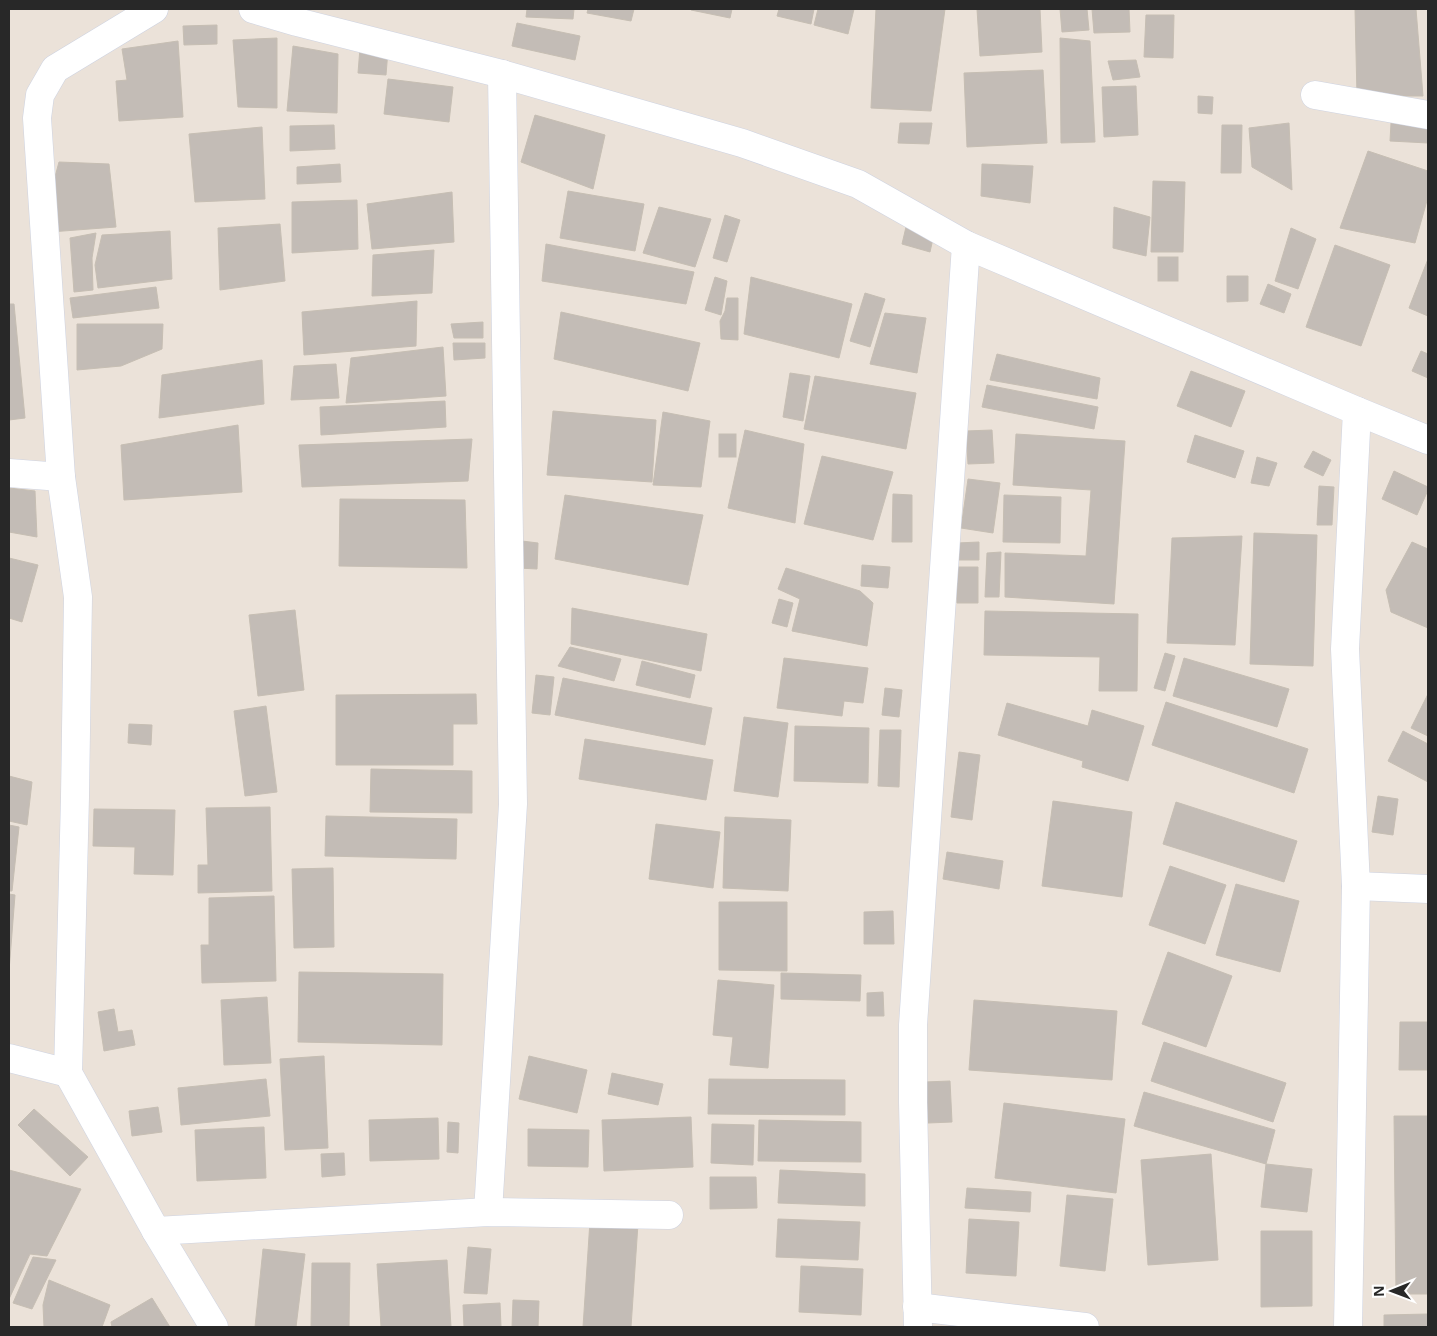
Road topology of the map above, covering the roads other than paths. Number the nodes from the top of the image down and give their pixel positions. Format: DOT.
graph roads {
  1 [pos="154,9"];
  2 [pos="253,9"];
  3 [pos="502,74"];
  4 [pos="1315,95"];
  5 [pos="1428,115"];
  6 [pos="966,246"];
  7 [pos="1357,411"];
  8 [pos="1428,440"];
  9 [pos="9,473"];
  10 [pos="61,477"];
  11 [pos="1356,886"];
  12 [pos="1428,889"];
  13 [pos="9,1058"];
  14 [pos="68,1073"];
  15 [pos="488,1212"];
  16 [pos="669,1215"];
  17 [pos="156,1231"];
  18 [pos="918,1317"];
  19 [pos="214,1327"];
  20 [pos="1085,1327"];
  21 [pos="1348,1327"];
  1 -- 10 [label="street"];
  2 -- 3 [label="street"];
  3 -- 6 [label="street"];
  3 -- 15 [label="street"];
  4 -- 5 [label="street"];
  6 -- 7 [label="street"];
  6 -- 18 [label="street"];
  7 -- 8 [label="street"];
  7 -- 11 [label="street"];
  9 -- 10 [label="street"];
  10 -- 14 [label="street"];
  11 -- 12 [label="street"];
  11 -- 21 [label="street"];
  13 -- 14 [label="street"];
  14 -- 17 [label="street"];
  15 -- 16 [label="street"];
  15 -- 17 [label="street"];
  17 -- 19 [label="street"];
  18 -- 20 [label="street"];
}
